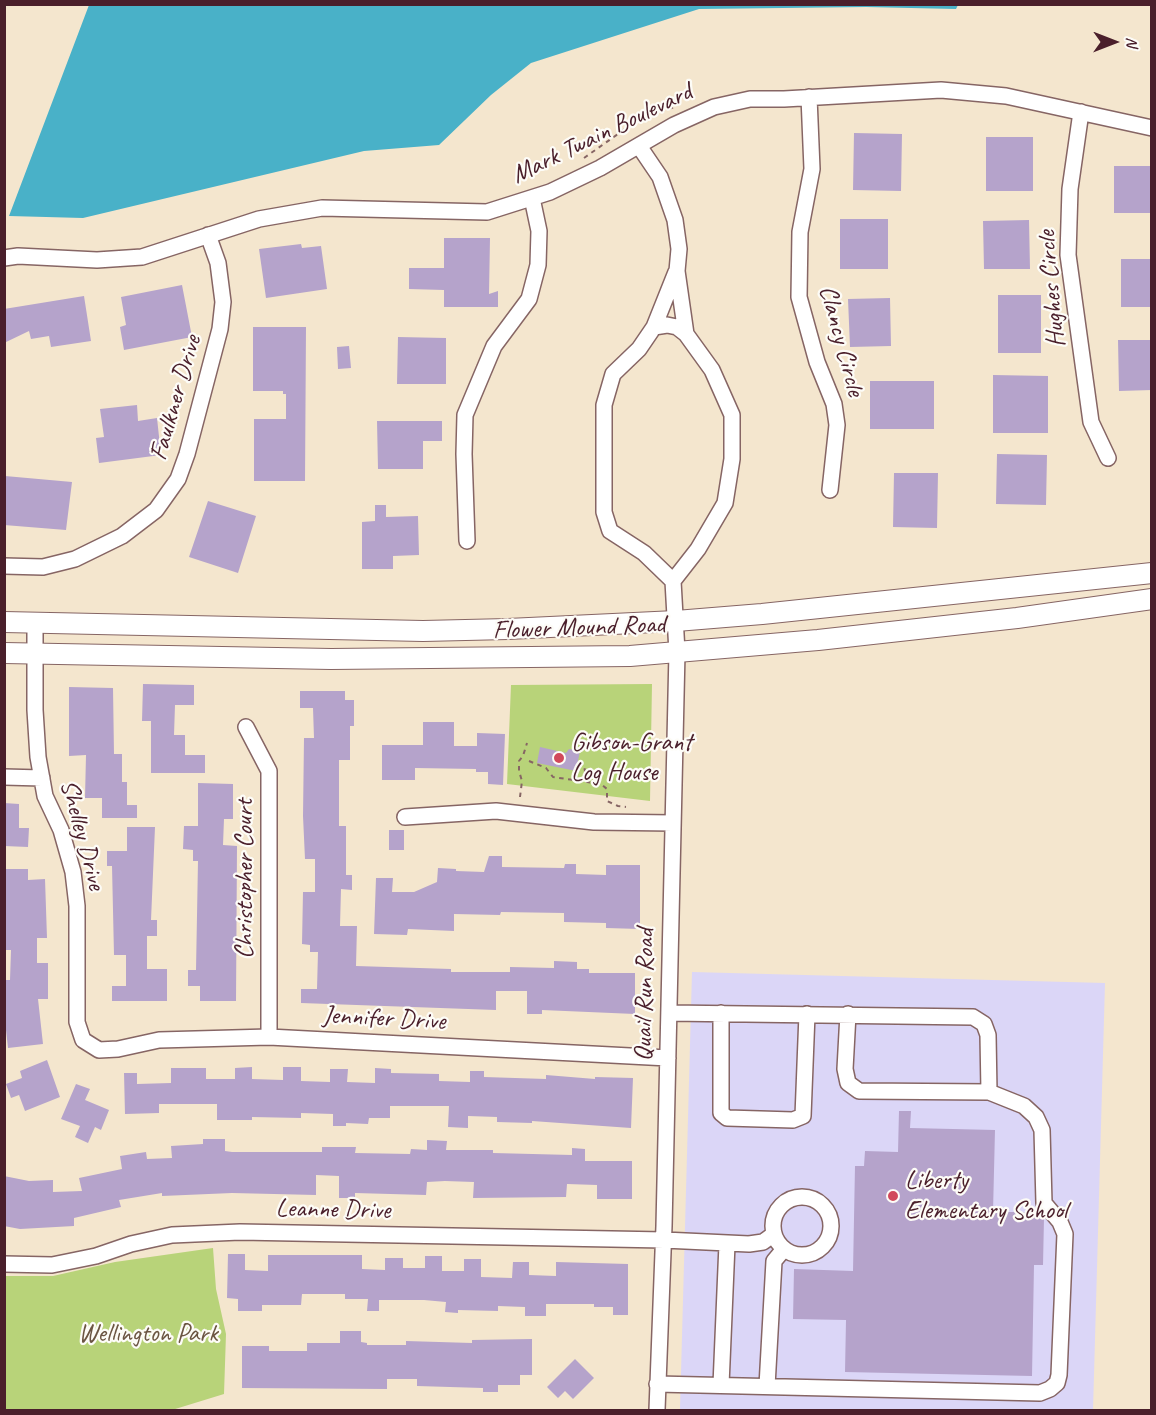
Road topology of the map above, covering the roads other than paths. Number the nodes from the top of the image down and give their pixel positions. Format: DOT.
graph roads {
  1 [pos="809,97"];
  2 [pos="1081,112"];
  3 [pos="1152,128"];
  4 [pos="639,146"];
  5 [pos="532,198"];
  6 [pos="208,235"];
  7 [pos="4,258"];
  8 [pos="677,271"];
  9 [pos="654,327"];
  10 [pos="686,334"];
  11 [pos="1108,458"];
  12 [pos="830,490"];
  13 [pos="467,541"];
  14 [pos="4,566"];
  15 [pos="1152,573"];
  16 [pos="673,581"];
  17 [pos="1152,599"];
  18 [pos="676,621"];
  19 [pos="4,622"];
  20 [pos="35,623"];
  21 [pos="677,652"];
  22 [pos="4,653"];
  23 [pos="34,653"];
  24 [pos="246,727"];
  25 [pos="4,777"];
  26 [pos="42,778"];
  27 [pos="405,817"];
  28 [pos="673,823"];
  29 [pos="669,1013"];
  30 [pos="721,1013"];
  31 [pos="807,1014"];
  32 [pos="848,1014"];
  33 [pos="269,1037"];
  34 [pos="99,1050"];
  35 [pos="668,1058"];
  36 [pos="989,1092"];
  37 [pos="774,1234"];
  38 [pos="664,1240"];
  39 [pos="727,1244"];
  40 [pos="784,1249"];
  41 [pos="4,1264"];
  42 [pos="657,1384"];
  43 [pos="721,1385"];
  44 [pos="767,1386"];
  45 [pos="657,1410"];
  1 -- 2 [label="street, Mark Twain Boulevard"];
  1 -- 4 [label="street, Mark Twain Boulevard"];
  1 -- 12 [label="street, Clancy Circle"];
  2 -- 3 [label="street, Mark Twain Boulevard"];
  2 -- 11 [label="street, Hughes Circle"];
  4 -- 5 [label="street, Mark Twain Boulevard"];
  4 -- 8 [label="street"];
  5 -- 6 [label="street, Mark Twain Boulevard"];
  5 -- 13 [label="street"];
  6 -- 7 [label="street, Mark Twain Boulevard"];
  6 -- 14 [label="street, Faulkner Drive"];
  8 -- 9 [label="street"];
  8 -- 10 [label="street"];
  9 -- 10 [label="street"];
  9 -- 16 [label="street"];
  10 -- 16 [label="street"];
  15 -- 18 [label="main road, Flower Mound Road"];
  16 -- 18 [label="street, Quail Run Road"];
  17 -- 21 [label="main road, Flower Mound Road"];
  18 -- 20 [label="main road, Flower Mound Road"];
  18 -- 21 [label="street, Quail Run Road"];
  19 -- 20 [label="main road, Flower Mound Road"];
  20 -- 23 [label="street, Shelley Drive"];
  21 -- 23 [label="main road, Flower Mound Road"];
  21 -- 28 [label="street, Quail Run Road"];
  22 -- 23 [label="main road, Flower Mound Road"];
  23 -- 26 [label="street, Shelley Drive"];
  24 -- 33 [label="street, Christopher Court"];
  25 -- 26 [label="street"];
  26 -- 34 [label="street, Shelley Drive"];
  27 -- 28 [label="street"];
  28 -- 29 [label="street, Quail Run Road"];
  29 -- 30 [label="street"];
  29 -- 35 [label="street, Quail Run Road"];
  30 -- 31 [label="street"];
  30 -- 31 [label="street"];
  31 -- 32 [label="street"];
  32 -- 36 [label="street"];
  32 -- 36 [label="street"];
  33 -- 34 [label="street, Jennifer Drive"];
  33 -- 35 [label="street, Jennifer Drive"];
  35 -- 38 [label="street, Quail Run Road"];
  36 -- 44 [label="street"];
  37 -- 39 [label="street, Leanne Drive"];
  37 -- 40 [label="street"];
  37 -- 40 [label="street"];
  38 -- 39 [label="street, Leanne Drive"];
  38 -- 41 [label="street, Leanne Drive"];
  38 -- 42 [label="street, Quail Run Road"];
  39 -- 43 [label="street"];
  40 -- 44 [label="street"];
  42 -- 43 [label="street"];
  42 -- 45 [label="street, Quail Run Road"];
  43 -- 44 [label="street"];
}
